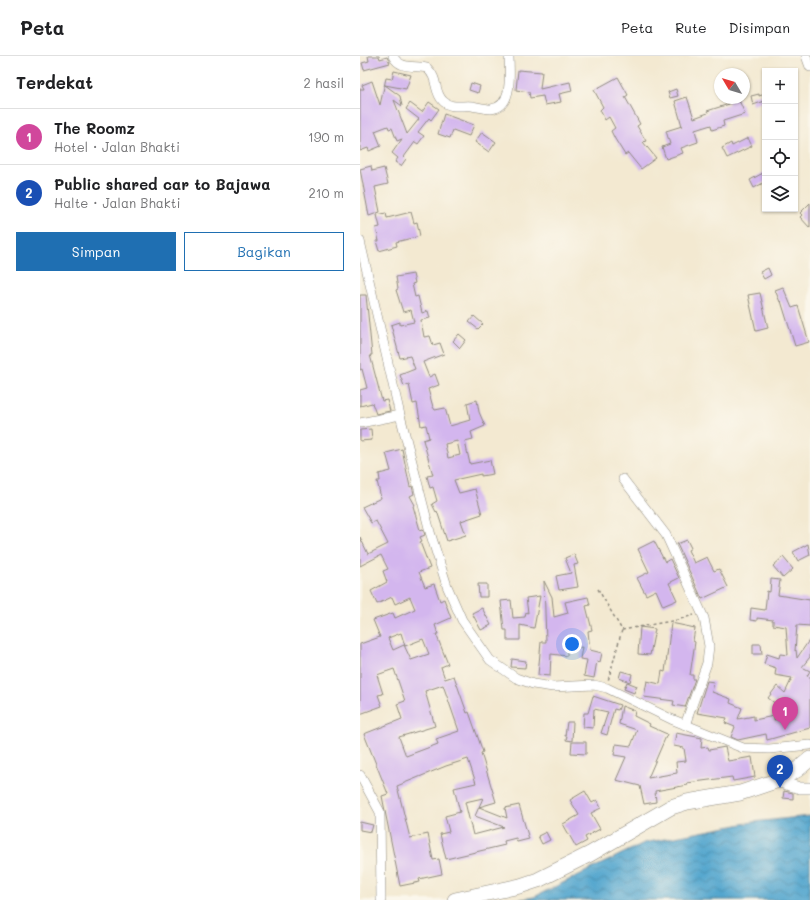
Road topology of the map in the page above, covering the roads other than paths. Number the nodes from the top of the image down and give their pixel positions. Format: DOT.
graph roads {
  1 [pos="393,56"];
  2 [pos="509,56"];
  3 [pos="806,56"];
  4 [pos="810,67"];
  5 [pos="360,241"];
  6 [pos="400,415"];
  7 [pos="360,423"];
  8 [pos="623,479"];
  9 [pos="685,725"];
  10 [pos="810,745"];
  11 [pos="810,759"];
  12 [pos="360,775"];
  13 [pos="776,781"];
  14 [pos="810,788"];
  15 [pos="381,900"];
  16 [pos="455,900"];
  1 -- 2 [label="street"];
  3 -- 4 [label="street"];
  5 -- 6 [label="street"];
  6 -- 7 [label="street"];
  6 -- 9 [label="street"];
  8 -- 9 [label="street"];
  9 -- 10 [label="street"];
  11 -- 13 [label="highway"];
  12 -- 15 [label="street"];
  13 -- 14 [label="street"];
  13 -- 16 [label="highway"];
}
